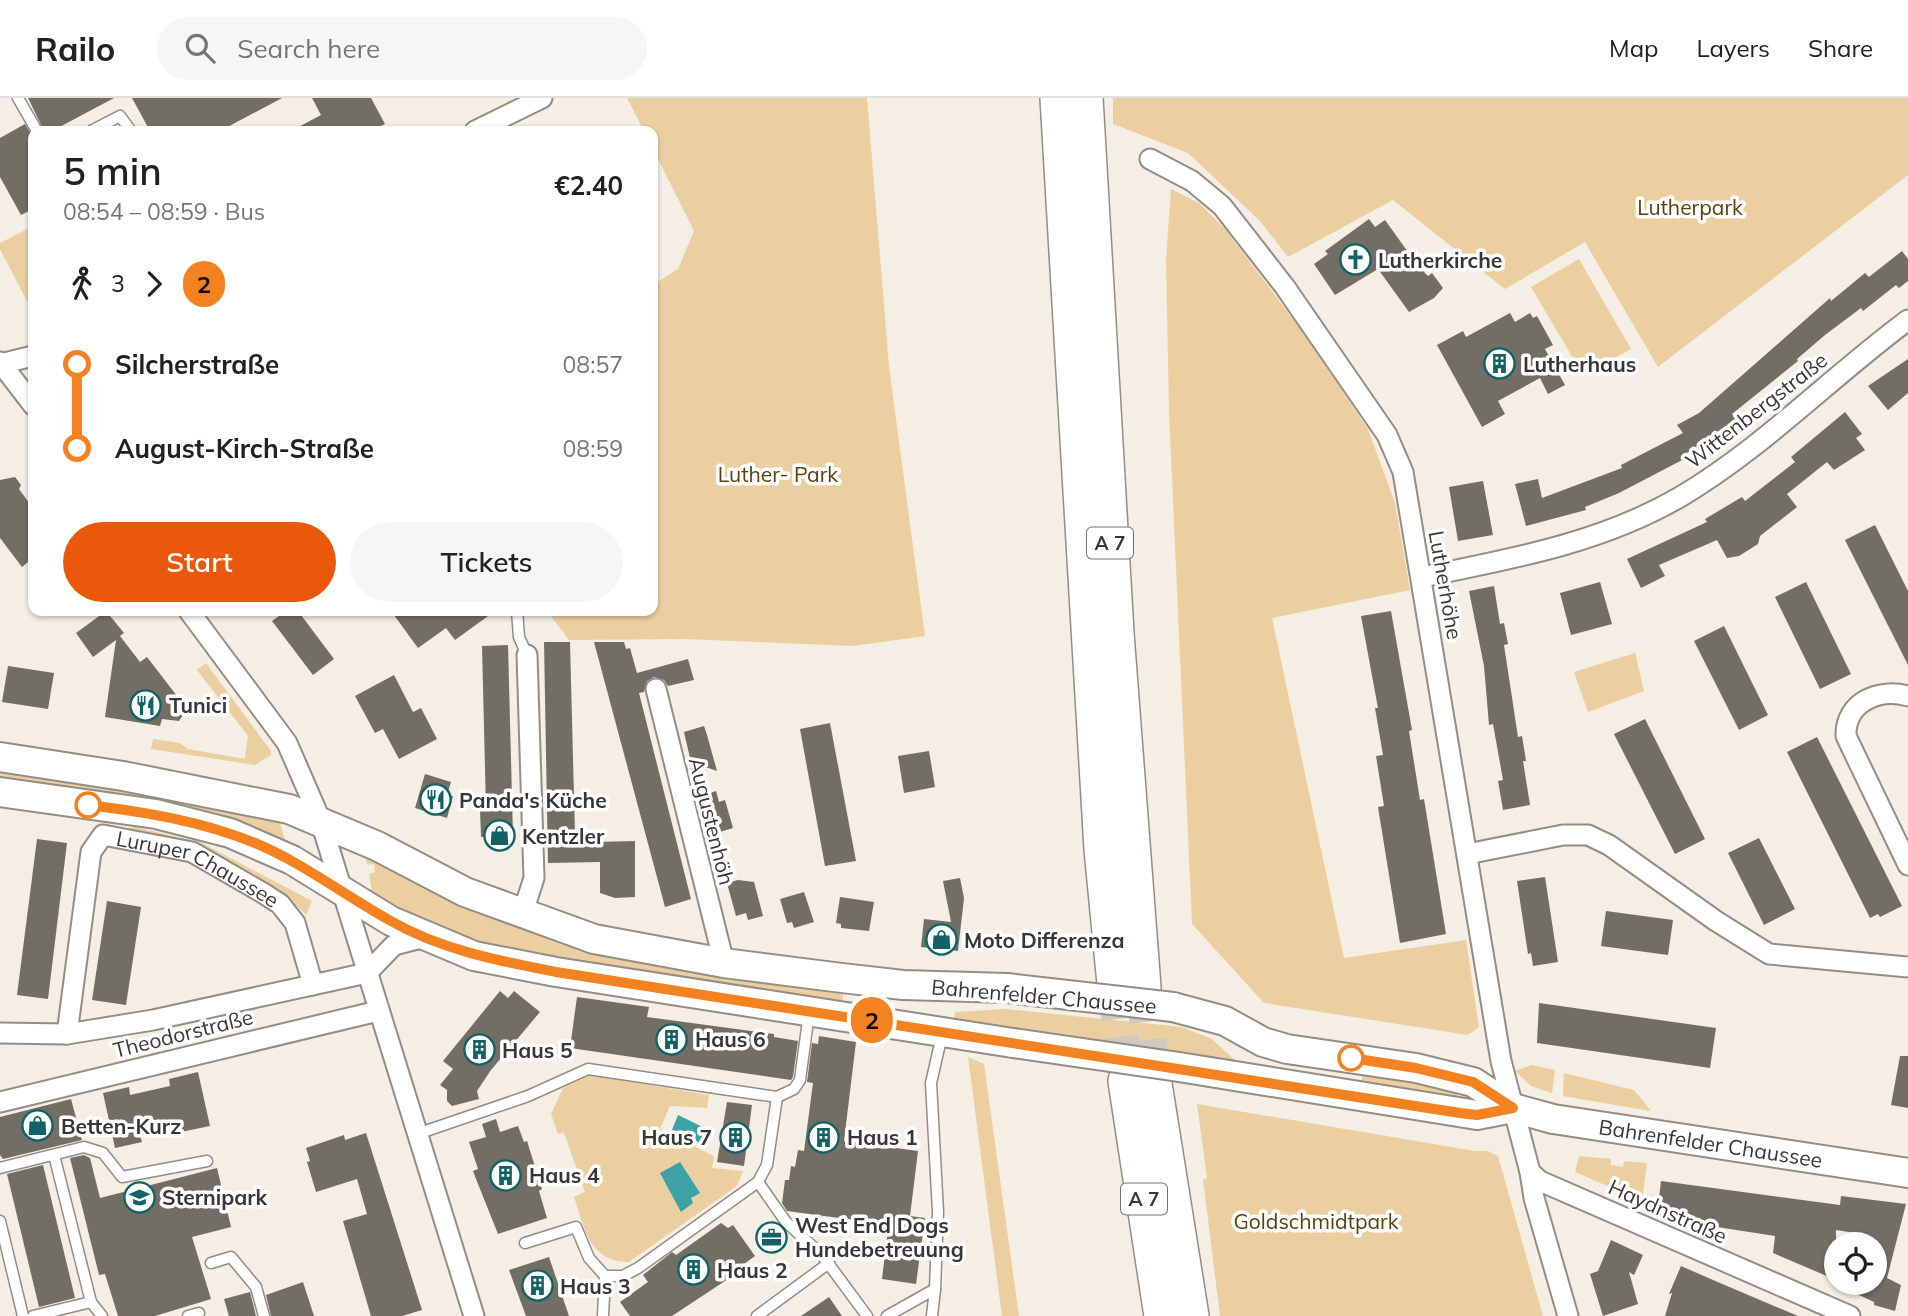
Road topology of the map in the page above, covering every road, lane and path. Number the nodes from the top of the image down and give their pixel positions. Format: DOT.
graph roads {
  1 [pos="18,98"];
  2 [pos="542,98"];
  3 [pos="1058,98"];
  4 [pos="1085,98"];
  5 [pos="34,126"];
  6 [pos="101,126"];
  7 [pos="127,126"];
  8 [pos="485,126"];
  9 [pos="1150,159"];
  10 [pos="1908,320"];
  11 [pos="28,357"];
  12 [pos="1,363"];
  13 [pos="28,398"];
  14 [pos="1422,578"];
  15 [pos="193,616"];
  16 [pos="517,616"];
  17 [pos="527,655"];
  18 [pos="656,689"];
  19 [pos="1908,696"];
  20 [pos="0,757"];
  21 [pos="0,792"];
  22 [pos="320,820"];
  23 [pos="1467,854"];
  24 [pos="1908,865"];
  25 [pos="341,890"];
  26 [pos="522,915"];
  27 [pos="425,937"];
  28 [pos="724,963"];
  29 [pos="1908,967"];
  30 [pos="367,973"];
  31 [pos="313,985"];
  32 [pos="809,1010"];
  33 [pos="378,1011"];
  34 [pos="943,1031"];
  35 [pos="0,1033"];
  36 [pos="68,1034"];
  37 [pos="1153,1077"];
  38 [pos="777,1097"];
  39 [pos="0,1102"];
  40 [pos="1513,1108"];
  41 [pos="417,1135"];
  42 [pos="54,1155"];
  43 [pos="207,1161"];
  44 [pos="0,1168"];
  45 [pos="1530,1172"];
  46 [pos="1908,1173"];
  47 [pos="758,1182"];
  48 [pos="0,1221"];
  49 [pos="525,1243"];
  50 [pos="211,1263"];
  51 [pos="829,1264"];
  52 [pos="605,1276"];
  53 [pos="935,1289"];
  54 [pos="91,1302"];
  55 [pos="23,1316"];
  56 [pos="33,1316"];
  57 [pos="102,1316"];
  58 [pos="264,1316"];
  59 [pos="473,1316"];
  60 [pos="603,1316"];
  61 [pos="757,1316"];
  62 [pos="867,1316"];
  63 [pos="887,1316"];
  64 [pos="932,1316"];
  65 [pos="1162,1316"];
  66 [pos="1191,1316"];
  67 [pos="1568,1316"];
  68 [pos="1850,1316"];
  1 -- 5 [label="lane"];
  2 -- 8 [label="street"];
  3 -- 4 [label="highway, A 7"];
  6 -- 7 [label="lane"];
  9 -- 14 [label="street, Lutherhöhe"];
  10 -- 14 [label="street, Wittenbergstraße"];
  11 -- 12 [label="street"];
  12 -- 13 [label="street"];
  14 -- 23 [label="street, Lutherhöhe"];
  15 -- 22 [label="street"];
  16 -- 17 [label="lane"];
  17 -- 26 [label="street"];
  18 -- 28 [label="street, Augustenhöh"];
  19 -- 24 [label="street"];
  20 -- 22 [label="main road"];
  21 -- 25 [label="main road, Luruper Chaussee"];
  22 -- 25 [label="street"];
  22 -- 26 [label="main road, Bahrenfelder Chaussee"];
  23 -- 29 [label="street"];
  23 -- 40 [label="street, Lutherhöhe"];
  25 -- 27 [label="main road, Bahrenfelder Chaussee"];
  25 -- 30 [label="street"];
  26 -- 28 [label="main road, Bahrenfelder Chaussee"];
  27 -- 30 [label="street"];
  27 -- 32 [label="main road, Bahrenfelder Chaussee"];
  28 -- 40 [label="main road, Bahrenfelder Chaussee, bridge"];
  30 -- 31 [label="street"];
  30 -- 33 [label="street"];
  31 -- 36 [label="street"];
  31 -- 36 [label="street, Luruper Chaussee"];
  32 -- 34 [label="main road, Bahrenfelder Chaussee"];
  32 -- 38 [label="lane"];
  33 -- 39 [label="street, Theodorstraße"];
  33 -- 41 [label="street"];
  34 -- 37 [label="main road, Bahrenfelder Chaussee, bridge"];
  34 -- 53 [label="lane"];
  35 -- 36 [label="street"];
  37 -- 40 [label="main road, Bahrenfelder Chaussee"];
  37 -- 65 [label="highway, A 7"];
  37 -- 66 [label="highway, A 7"];
  38 -- 41 [label="lane"];
  38 -- 47 [label="lane"];
  40 -- 45 [label="street"];
  40 -- 46 [label="main road, Bahrenfelder Chaussee"];
  41 -- 59 [label="street"];
  42 -- 43 [label="lane"];
  42 -- 44 [label="lane"];
  42 -- 54 [label="lane"];
  45 -- 67 [label="street"];
  45 -- 68 [label="street, Haydnstraße"];
  47 -- 51 [label="lane"];
  47 -- 52 [label="lane"];
  48 -- 55 [label="lane"];
  49 -- 52 [label="lane"];
  50 -- 58 [label="lane"];
  51 -- 61 [label="lane"];
  51 -- 62 [label="lane"];
  52 -- 60 [label="lane"];
  53 -- 63 [label="lane"];
  53 -- 64 [label="lane"];
  54 -- 56 [label="lane"];
  54 -- 57 [label="lane"];
}
